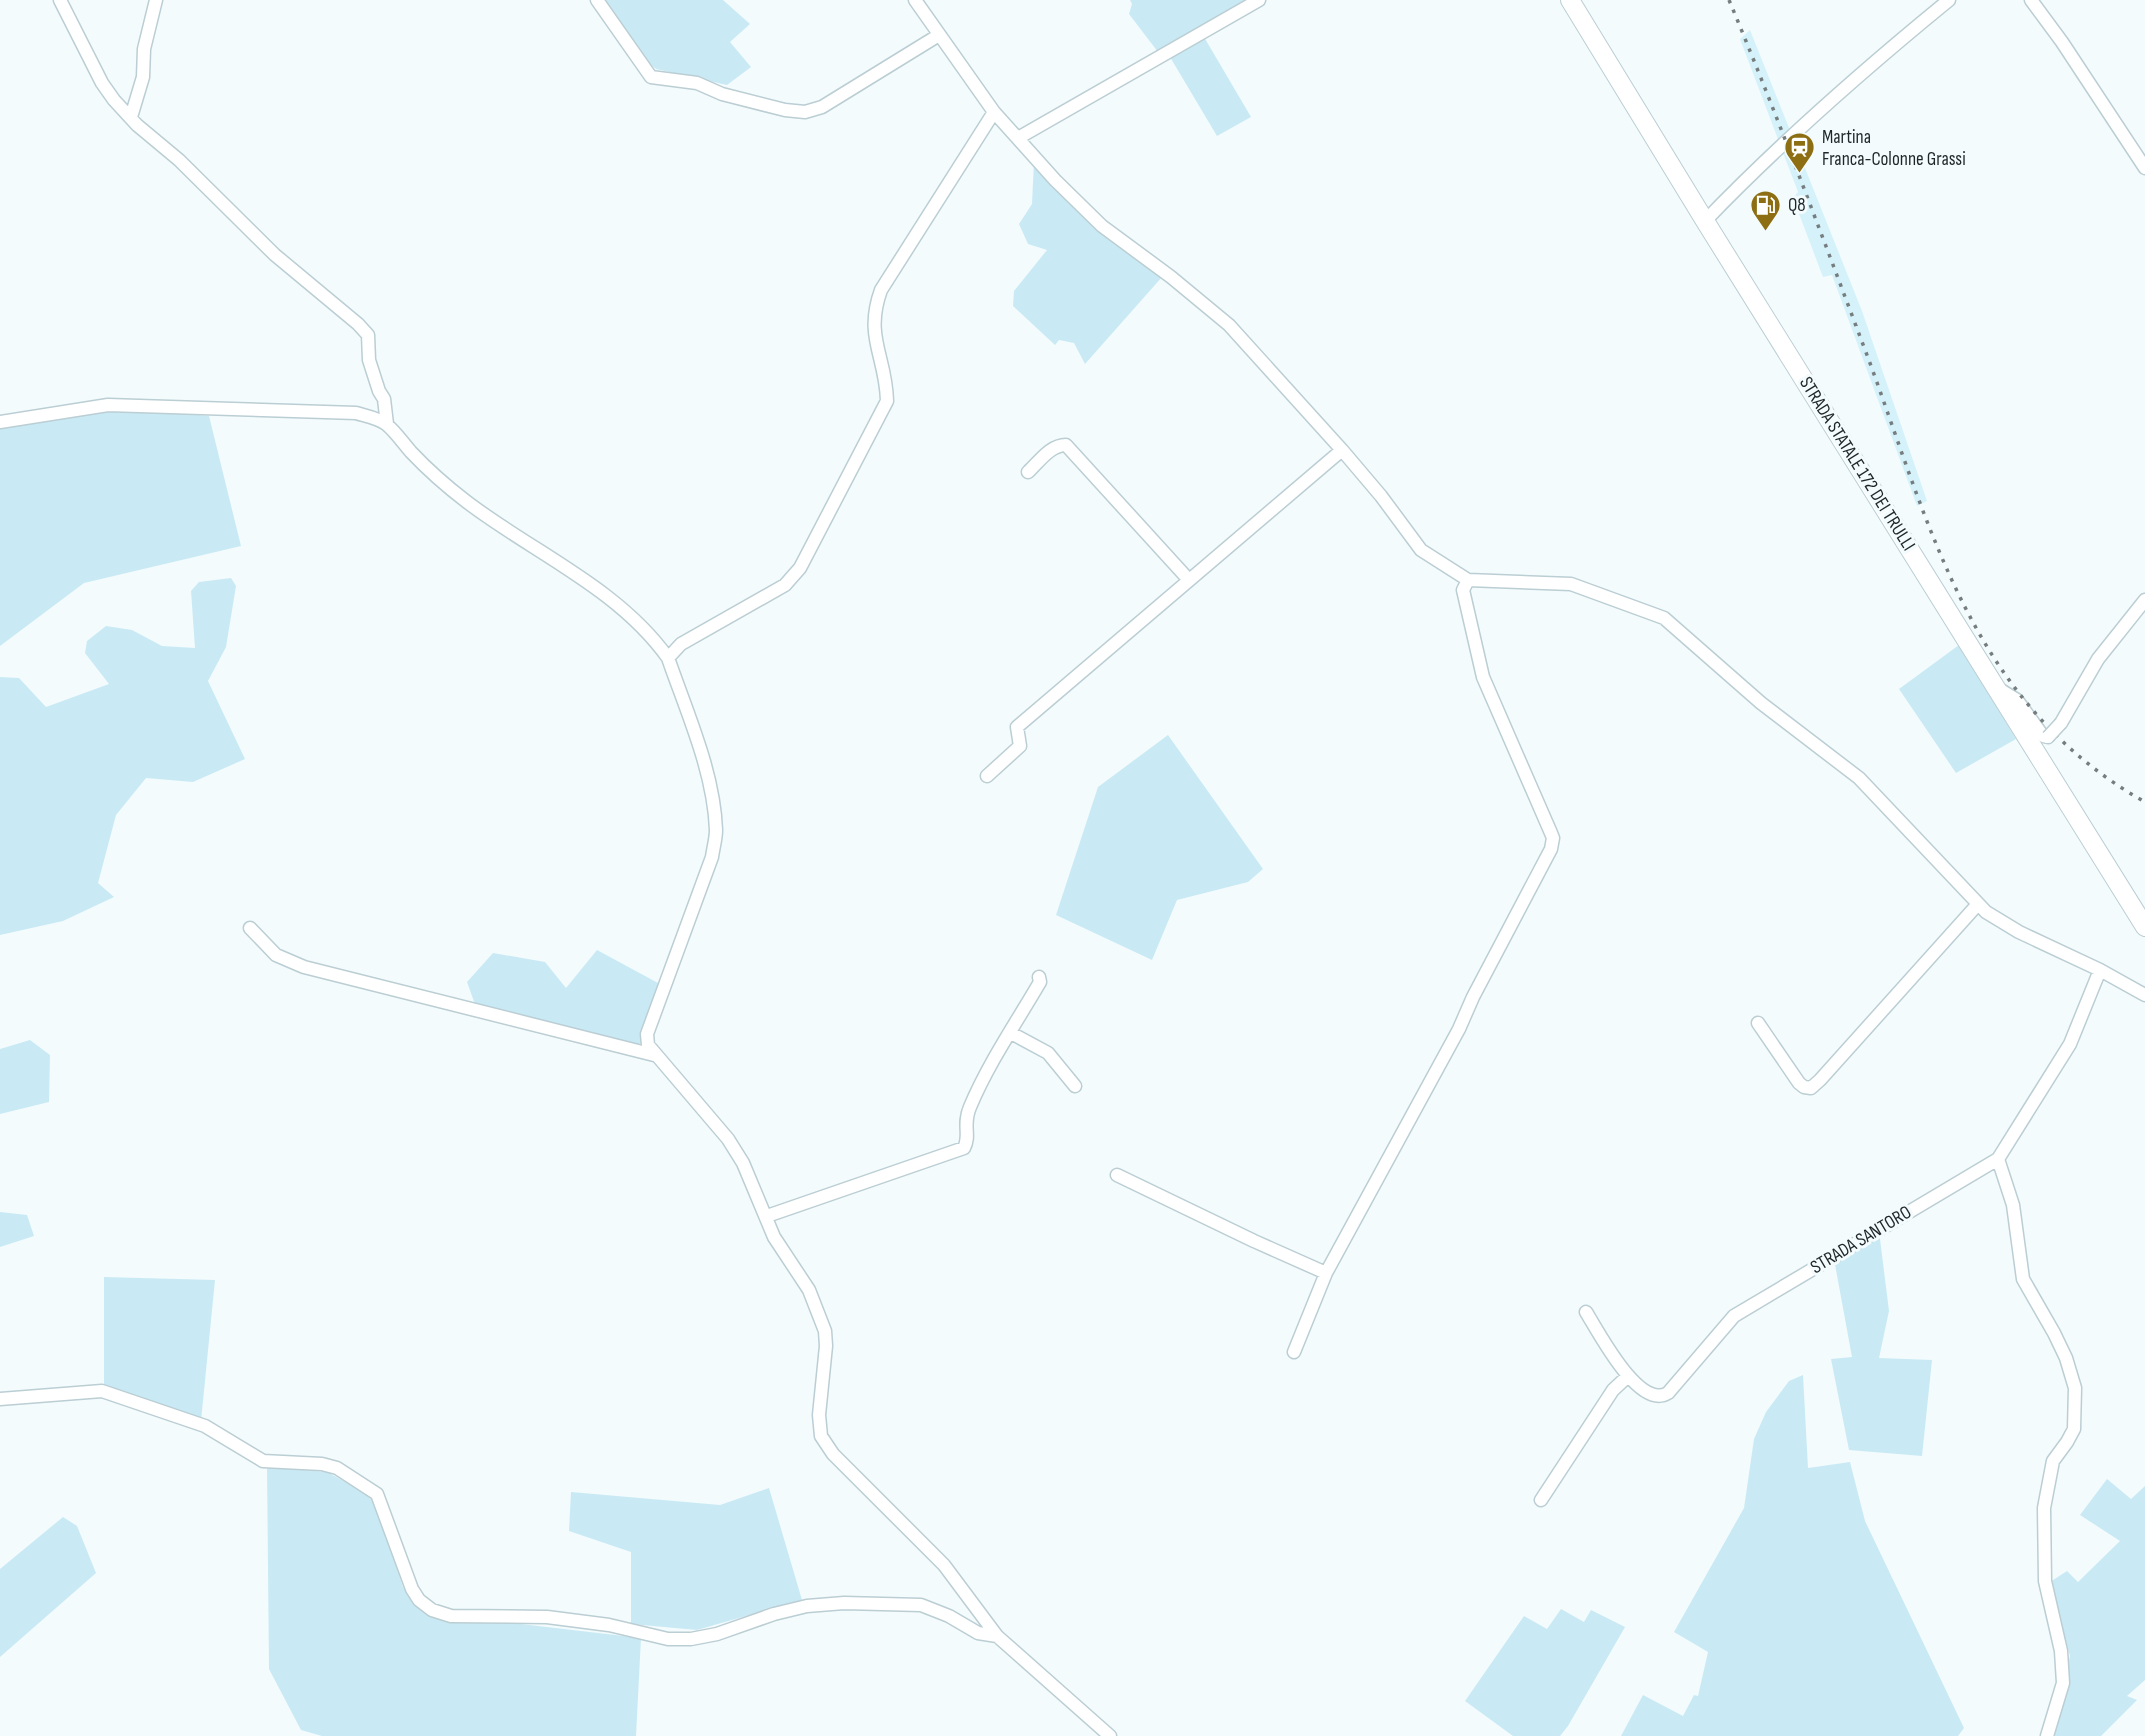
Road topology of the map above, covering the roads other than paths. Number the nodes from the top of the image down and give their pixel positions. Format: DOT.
graph roads {
  1 [pos="60,0"];
  2 [pos="156,0"];
  3 [pos="597,0"];
  4 [pos="915,0"];
  5 [pos="1259,0"];
  6 [pos="1570,0"];
  7 [pos="1950,0"];
  8 [pos="2031,0"];
  9 [pos="939,34"];
  10 [pos="994,112"];
  11 [pos="131,117"];
  12 [pos="1018,138"];
  13 [pos="2145,168"];
  14 [pos="1705,221"];
  15 [pos="0,422"];
  16 [pos="387,425"];
  17 [pos="1342,450"];
  18 [pos="1028,472"];
  19 [pos="1189,580"];
  20 [pos="1468,580"];
  21 [pos="2145,600"];
  22 [pos="668,658"];
  23 [pos="1996,687"];
  24 [pos="987,776"];
  25 [pos="1978,904"];
  26 [pos="250,928"];
  27 [pos="2145,928"];
  28 [pos="2100,970"];
  29 [pos="1039,977"];
  30 [pos="2145,995"];
  31 [pos="1758,1023"];
  32 [pos="1011,1033"];
  33 [pos="654,1055"];
  34 [pos="1075,1086"];
  35 [pos="1998,1159"];
  36 [pos="1117,1175"];
  37 [pos="766,1216"];
  38 [pos="1326,1273"];
  39 [pos="1586,1312"];
  40 [pos="1294,1352"];
  41 [pos="1628,1376"];
  42 [pos="0,1399"];
  43 [pos="1541,1500"];
  44 [pos="997,1636"];
  45 [pos="1110,1736"];
  46 [pos="2047,1736"];
  1 -- 11 [label="street"];
  2 -- 11 [label="street"];
  3 -- 9 [label="street"];
  4 -- 9 [label="street"];
  5 -- 12 [label="street"];
  6 -- 14 [label="main road, STRADA STATALE 172 DEI TRULLI"];
  7 -- 14 [label="street"];
  8 -- 13 [label="street"];
  9 -- 10 [label="street"];
  10 -- 12 [label="street"];
  10 -- 22 [label="street"];
  11 -- 16 [label="street"];
  12 -- 17 [label="street"];
  14 -- 23 [label="main road, STRADA STATALE 172 DEI TRULLI"];
  15 -- 16 [label="street"];
  16 -- 22 [label="street"];
  17 -- 19 [label="street"];
  17 -- 20 [label="street"];
  18 -- 19 [label="street"];
  19 -- 24 [label="street"];
  20 -- 25 [label="street"];
  20 -- 38 [label="street"];
  21 -- 23 [label="street, bridge"];
  22 -- 33 [label="street"];
  23 -- 27 [label="main road, STRADA STATALE 172 DEI TRULLI"];
  25 -- 28 [label="street"];
  25 -- 31 [label="street"];
  26 -- 33 [label="street"];
  28 -- 30 [label="street"];
  28 -- 35 [label="street, STRADA SANTORO"];
  29 -- 32 [label="street"];
  32 -- 34 [label="street"];
  32 -- 37 [label="street"];
  33 -- 37 [label="street"];
  35 -- 41 [label="street, STRADA SANTORO"];
  35 -- 46 [label="street"];
  36 -- 38 [label="street"];
  37 -- 44 [label="street"];
  38 -- 40 [label="street"];
  39 -- 41 [label="street, STRADA SANTORO"];
  41 -- 43 [label="street"];
  42 -- 44 [label="street"];
  44 -- 45 [label="street"];
}
